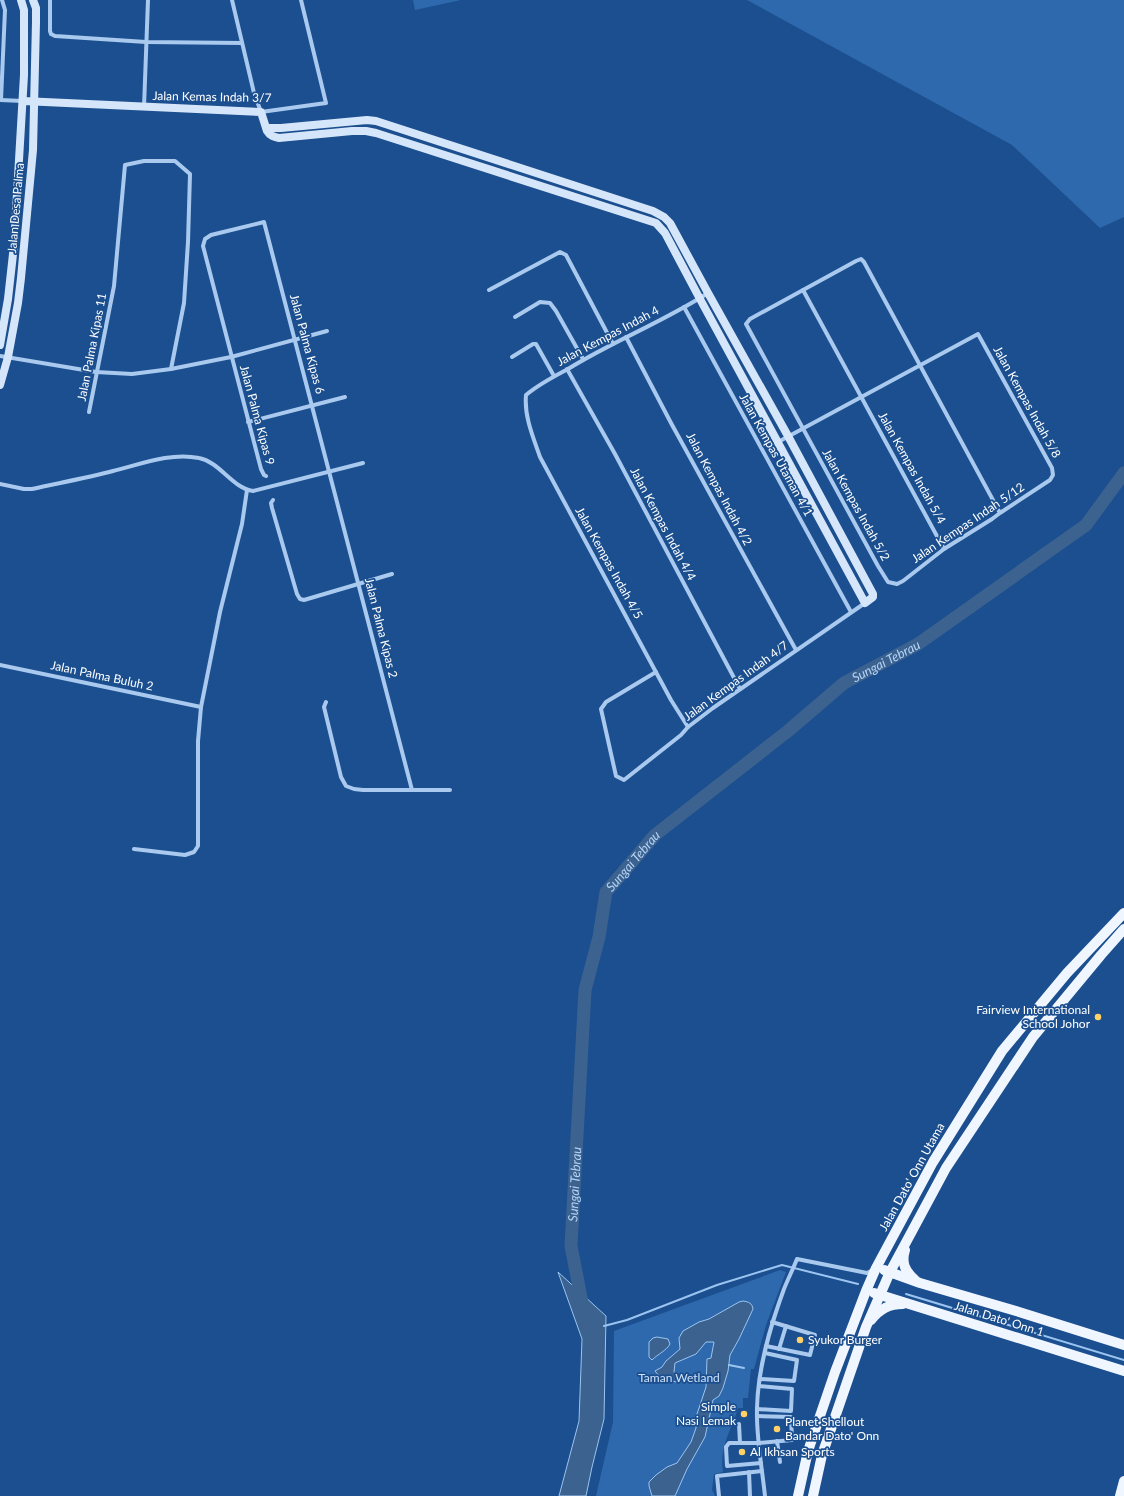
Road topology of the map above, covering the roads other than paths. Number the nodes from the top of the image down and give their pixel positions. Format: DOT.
graph roads {
  1 [pos="2,0"];
  2 [pos="21,0"];
  3 [pos="34,0"];
  4 [pos="50,0"];
  5 [pos="148,0"];
  6 [pos="232,0"];
  7 [pos="301,0"];
  8 [pos="146,42"];
  9 [pos="242,43"];
  10 [pos="0,100"];
  11 [pos="23,101"];
  12 [pos="34,102"];
  13 [pos="144,107"];
  14 [pos="261,112"];
  15 [pos="266,128"];
  16 [pos="526,170"];
  17 [pos="524,181"];
  18 [pos="232,230"];
  19 [pos="489,290"];
  20 [pos="803,290"];
  21 [pos="708,293"];
  22 [pos="700,299"];
  23 [pos="684,307"];
  24 [pos="515,317"];
  25 [pos="327,331"];
  26 [pos="626,337"];
  27 [pos="295,340"];
  28 [pos="613,344"];
  29 [pos="0,345"];
  30 [pos="4,356"];
  31 [pos="231,357"];
  32 [pos="512,357"];
  33 [pos="583,359"];
  34 [pos="920,366"];
  35 [pos="172,369"];
  36 [pos="566,369"];
  37 [pos="96,372"];
  38 [pos="554,376"];
  39 [pos="0,385"];
  40 [pos="345,397"];
  41 [pos="861,397"];
  42 [pos="525,403"];
  43 [pos="312,405"];
  44 [pos="89,412"];
  45 [pos="248,422"];
  46 [pos="803,428"];
  47 [pos="788,436"];
  48 [pos="778,442"];
  49 [pos="363,464"];
  50 [pos="330,472"];
  51 [pos="266,476"];
  52 [pos="1050,480"];
  53 [pos="0,484"];
  54 [pos="247,490"];
  55 [pos="273,500"];
  56 [pos="1000,513"];
  57 [pos="944,550"];
  58 [pos="392,574"];
  59 [pos="359,584"];
  60 [pos="897,584"];
  61 [pos="865,603"];
  62 [pos="851,612"];
  63 [pos="796,650"];
  64 [pos="0,665"];
  65 [pos="656,672"];
  66 [pos="740,689"];
  67 [pos="326,702"];
  68 [pos="201,707"];
  69 [pos="688,727"];
  70 [pos="412,790"];
  71 [pos="450,790"];
  72 [pos="134,849"];
  73 [pos="1124,914"];
  74 [pos="1124,929"];
  75 [pos="1021,1028"];
  76 [pos="1033,1037"];
  77 [pos="908,1239"];
  78 [pos="876,1268"];
  79 [pos="890,1272"];
  80 [pos="920,1283"];
  81 [pos="866,1291"];
  82 [pos="880,1295"];
  83 [pos="907,1304"];
  84 [pos="772,1322"];
  85 [pos="786,1326"];
  86 [pos="866,1327"];
  87 [pos="1124,1345"];
  88 [pos="766,1346"];
  89 [pos="779,1349"];
  90 [pos="765,1353"];
  91 [pos="1106,1366"];
  92 [pos="1124,1371"];
  93 [pos="1124,1376"];
  94 [pos="760,1379"];
  95 [pos="759,1386"];
  96 [pos="757,1409"];
  97 [pos="757,1416"];
  98 [pos="739,1424"];
  99 [pos="777,1441"];
  100 [pos="759,1442"];
  101 [pos="740,1443"];
  102 [pos="780,1462"];
  103 [pos="761,1463"];
  104 [pos="762,1471"];
  105 [pos="749,1472"];
  106 [pos="1124,1481"];
  107 [pos="719,1496"];
  108 [pos="750,1496"];
  109 [pos="764,1496"];
  110 [pos="798,1496"];
  111 [pos="813,1496"];
  112 [pos="1120,1496"];
  1 -- 10 [label="street"];
  2 -- 11 [label="street, Jalan Desa Palma"];
  3 -- 12 [label="street, Jalan Desa Palma"];
  4 -- 8 [label="street"];
  5 -- 8 [label="street"];
  6 -- 9 [label="street"];
  7 -- 14 [label="street, Jalan Kemas Indah 3/7"];
  8 -- 9 [label="street"];
  8 -- 13 [label="street"];
  9 -- 14 [label="street"];
  10 -- 11 [label="street"];
  11 -- 12 [label="street, Jalan Kemas Indah 3/7"];
  11 -- 29 [label="street, Jalan Desa Palma"];
  12 -- 13 [label="street, Jalan Kemas Indah 3/7"];
  12 -- 30 [label="street, Jalan Desa Palma"];
  13 -- 14 [label="street, Jalan Kemas Indah 3/7"];
  14 -- 15 [label="street"];
  15 -- 16 [label="street"];
  15 -- 17 [label="street"];
  16 -- 17 [label="street"];
  16 -- 21 [label="street"];
  17 -- 22 [label="street"];
  18 -- 27 [label="street, Jalan Palma Kipas 6"];
  18 -- 31 [label="street, Jalan Palma Kipas 9"];
  19 -- 28 [label="street"];
  20 -- 34 [label="street"];
  20 -- 41 [label="street, Jalan Kempas Indah 5/4"];
  20 -- 46 [label="street, Jalan Kempas Indah 5/2"];
  21 -- 22 [label="street, Jalan Kempas Indah 4"];
  21 -- 47 [label="street"];
  22 -- 23 [label="street, Jalan Kempas Indah 4"];
  22 -- 48 [label="street"];
  23 -- 26 [label="street, Jalan Kempas Indah 4"];
  23 -- 62 [label="street, Jalan Kempas Utaman 4/1"];
  24 -- 33 [label="street"];
  25 -- 27 [label="street"];
  26 -- 28 [label="street, Jalan Kempas Indah 4"];
  26 -- 63 [label="street, Jalan Kempas Indah 4/2"];
  27 -- 31 [label="street"];
  27 -- 43 [label="street, Jalan Palma Kipas 6"];
  28 -- 33 [label="street, Jalan Kempas Indah 4"];
  30 -- 37 [label="street"];
  30 -- 39 [label="street, Jalan Desa Palma"];
  31 -- 35 [label="street"];
  31 -- 45 [label="street, Jalan Palma Kipas 9"];
  32 -- 38 [label="street"];
  33 -- 36 [label="street, Jalan Kempas Indah 4"];
  34 -- 41 [label="street"];
  34 -- 52 [label="street, Jalan Kempas Indah 5/8"];
  34 -- 56 [label="street"];
  35 -- 37 [label="street"];
  35 -- 37 [label="street, Jalan Palma Kipas 11"];
  36 -- 38 [label="street, Jalan Kempas Indah 4"];
  36 -- 66 [label="street, Jalan Kempas Indah 4/4"];
  37 -- 44 [label="street, Jalan Palma Kipas 11"];
  38 -- 42 [label="street, Jalan Kempas Indah 4"];
  40 -- 43 [label="street"];
  41 -- 46 [label="street"];
  41 -- 57 [label="street, Jalan Kempas Indah 5/4"];
  42 -- 65 [label="street, Jalan Kempas Indah 4/5"];
  43 -- 45 [label="street"];
  43 -- 50 [label="street, Jalan Palma Kipas 6"];
  45 -- 51 [label="street, Jalan Palma Kipas 9"];
  46 -- 47 [label="street"];
  46 -- 60 [label="street, Jalan Kempas Indah 5/2"];
  47 -- 48 [label="street"];
  47 -- 61 [label="street"];
  48 -- 61 [label="street"];
  49 -- 50 [label="street"];
  50 -- 54 [label="street"];
  50 -- 59 [label="street, Jalan Palma Kipas 2"];
  52 -- 56 [label="street, Jalan Kempas Indah 5/12"];
  53 -- 54 [label="street"];
  54 -- 68 [label="street"];
  55 -- 59 [label="street"];
  56 -- 57 [label="street, Jalan Kempas Indah 5/12"];
  57 -- 60 [label="street, Jalan Kempas Indah 5/12"];
  58 -- 59 [label="street"];
  59 -- 70 [label="street, Jalan Palma Kipas 2"];
  61 -- 62 [label="street, Jalan Kempas Indah 4/7"];
  62 -- 63 [label="street, Jalan Kempas Indah 4/7"];
  63 -- 66 [label="street, Jalan Kempas Indah 4/7"];
  64 -- 68 [label="street, Jalan Palma Buluh 2"];
  65 -- 69 [label="street, Jalan Kempas Indah 4/5"];
  65 -- 69 [label="street, Jalan Kempas Indah 4/7"];
  66 -- 69 [label="street, Jalan Kempas Indah 4/7"];
  67 -- 70 [label="street"];
  68 -- 72 [label="street"];
  70 -- 71 [label="street"];
  73 -- 75 [label="main road, Jalan Dato' Onn Utama"];
  74 -- 76 [label="main road"];
  75 -- 76 [label="main road"];
  75 -- 78 [label="main road, Jalan Dato' Onn Utama"];
  76 -- 77 [label="main road"];
  77 -- 79 [label="main road"];
  77 -- 80 [label="main road"];
  78 -- 79 [label="main road, Jalan Dato' Onn 1"];
  78 -- 81 [label="main road, Jalan Dato' Onn Utama"];
  78 -- 84 [label="street"];
  79 -- 80 [label="main road, Jalan Dato' Onn 1"];
  79 -- 82 [label="main road"];
  80 -- 87 [label="main road, Jalan Dato' Onn 1"];
  81 -- 82 [label="main road, Jalan Dato' Onn 1"];
  81 -- 110 [label="main road, Jalan Dato' Onn Utama"];
  82 -- 83 [label="main road, Jalan Dato' Onn 1"];
  82 -- 86 [label="main road"];
  83 -- 86 [label="main road"];
  83 -- 91 [label="main road, Jalan Dato' Onn 1"];
  84 -- 85 [label="street"];
  84 -- 88 [label="street"];
  85 -- 89 [label="street"];
  85 -- 89 [label="street"];
  86 -- 111 [label="main road"];
  88 -- 89 [label="street"];
  88 -- 90 [label="street"];
  90 -- 94 [label="street"];
  90 -- 94 [label="street"];
  91 -- 92 [label="main road, Jalan Dato' Onn 1"];
  91 -- 93 [label="main road"];
  94 -- 95 [label="street"];
  95 -- 96 [label="street"];
  95 -- 96 [label="street"];
  96 -- 97 [label="street"];
  97 -- 99 [label="street"];
  97 -- 100 [label="street"];
  98 -- 101 [label="street"];
  99 -- 100 [label="street"];
  99 -- 102 [label="street"];
  100 -- 101 [label="street"];
  100 -- 103 [label="street"];
  101 -- 103 [label="street"];
  103 -- 104 [label="street"];
  104 -- 105 [label="street"];
  104 -- 109 [label="street"];
  105 -- 107 [label="street"];
  105 -- 108 [label="street"];
  106 -- 112 [label="main road"];
}
